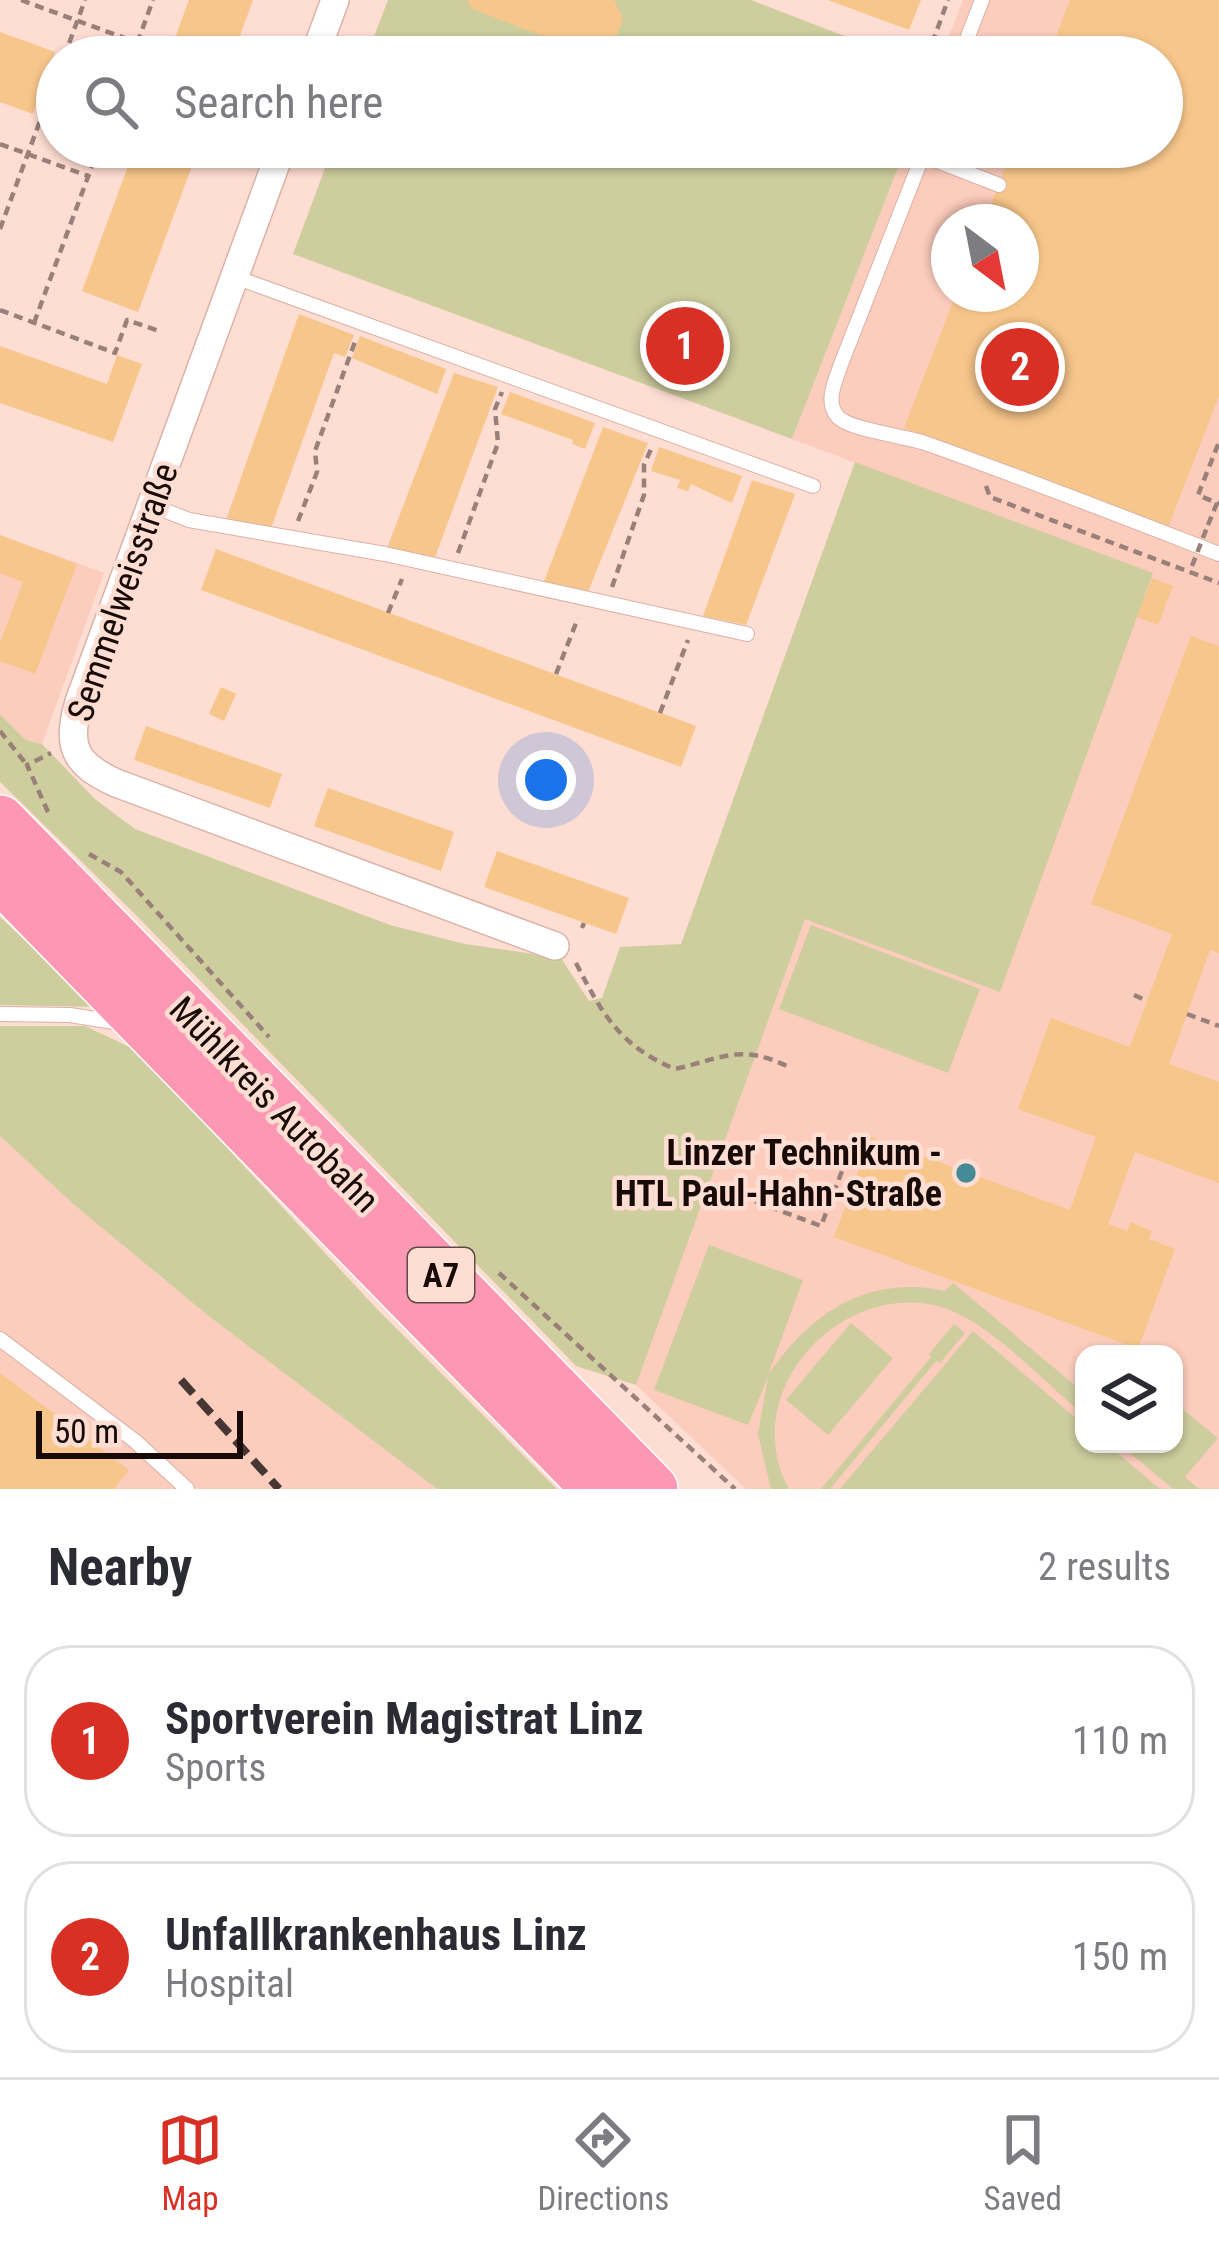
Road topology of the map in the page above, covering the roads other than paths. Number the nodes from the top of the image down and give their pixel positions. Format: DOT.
graph roads {
  1 [pos="335,0"];
  2 [pos="982,0"];
  3 [pos="322,36"];
  4 [pos="968,36"];
  5 [pos="274,168"];
  6 [pos="917,168"];
  7 [pos="963,168"];
  8 [pos="999,184"];
  9 [pos="235,277"];
  10 [pos="813,486"];
  11 [pos="152,505"];
  12 [pos="1219,554"];
  13 [pos="747,634"];
  14 [pos="0,821"];
  15 [pos="0,876"];
  16 [pos="555,946"];
  17 [pos="0,1014"];
  18 [pos="155,1035"];
  19 [pos="0,1339"];
  20 [pos="187,1489"];
  21 [pos="598,1489"];
  22 [pos="652,1489"];
  1 -- 3 [label="street"];
  2 -- 4 [label="lane"];
  5 -- 9 [label="street, Semmelweisstraße"];
  6 -- 12 [label="lane"];
  7 -- 8 [label="lane"];
  9 -- 10 [label="lane"];
  9 -- 11 [label="street, Semmelweisstraße"];
  11 -- 13 [label="lane"];
  11 -- 16 [label="street, Semmelweisstraße"];
  14 -- 22 [label="highway, Mühlkreis Autobahn / A7"];
  15 -- 18 [label="highway, Mühlkreis Autobahn / A7"];
  17 -- 18 [label="lane"];
  18 -- 21 [label="highway, Mühlkreis Autobahn / A7"];
  19 -- 20 [label="lane"];
}
